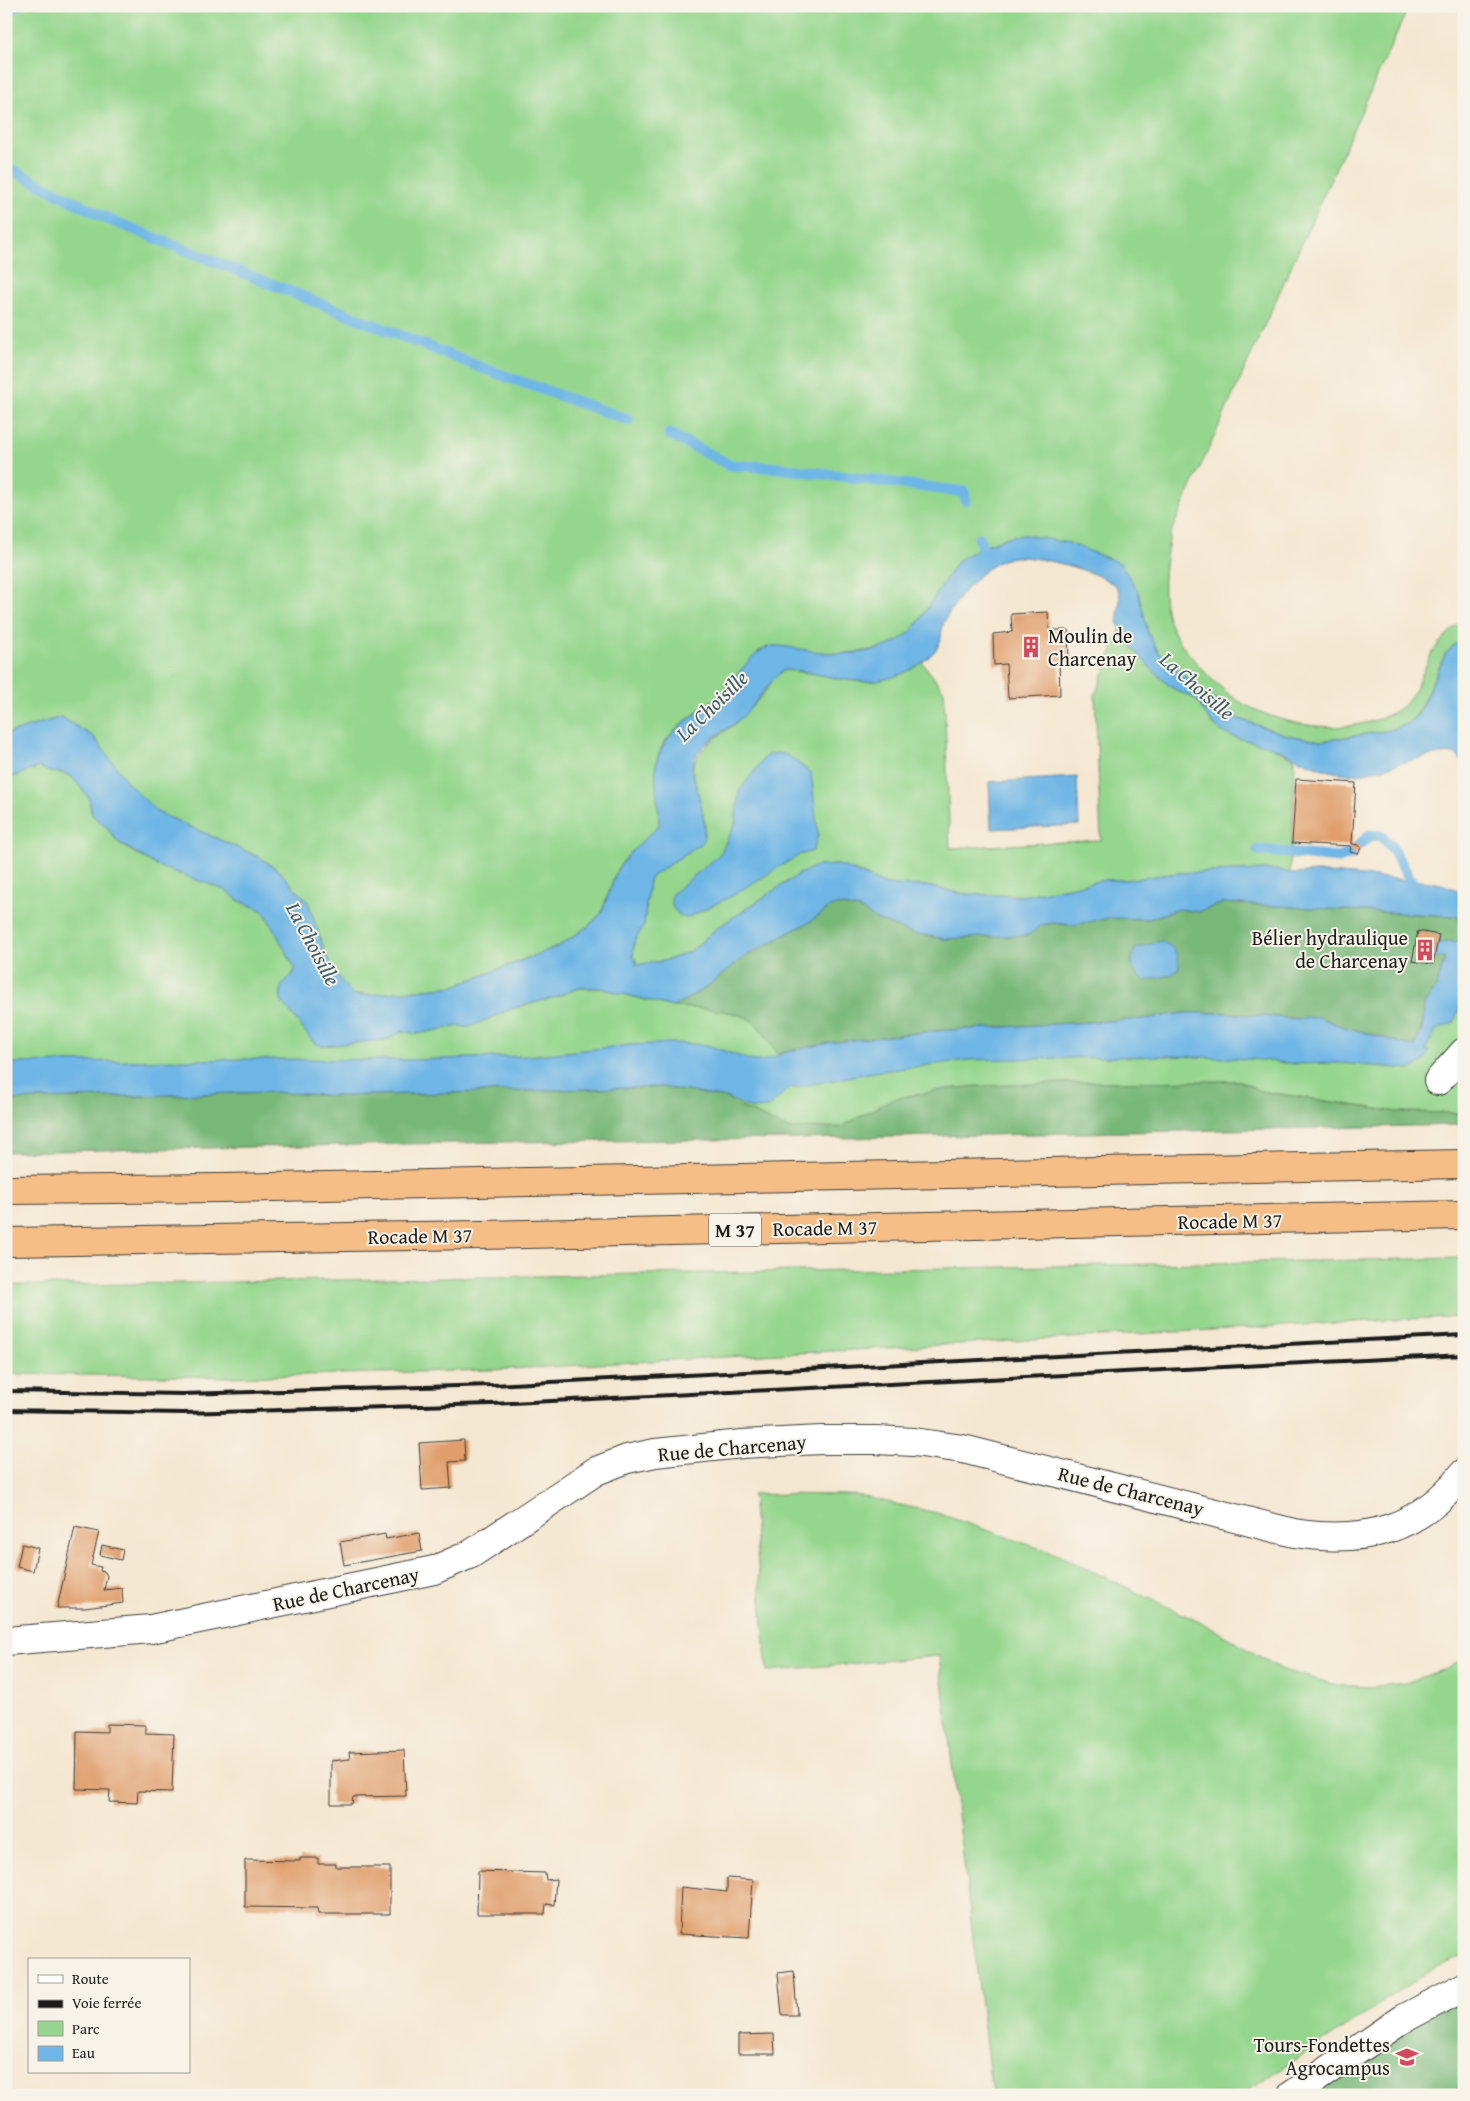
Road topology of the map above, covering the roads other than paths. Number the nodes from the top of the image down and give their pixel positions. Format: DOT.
graph roads {
  1 [pos="1464,1052"];
  2 [pos="1438,1081"];
  3 [pos="1464,1164"];
  4 [pos="6,1190"];
  5 [pos="1464,1215"];
  6 [pos="6,1242"];
  7 [pos="1464,1473"];
  8 [pos="6,1641"];
  9 [pos="1464,1987"];
  10 [pos="1292,2095"];
  1 -- 2 [label="street"];
  3 -- 4 [label="highway"];
  5 -- 6 [label="highway, Rocade M 37 / M 37"];
  7 -- 8 [label="street, Rue de Charcenay"];
  9 -- 10 [label="street"];
}
